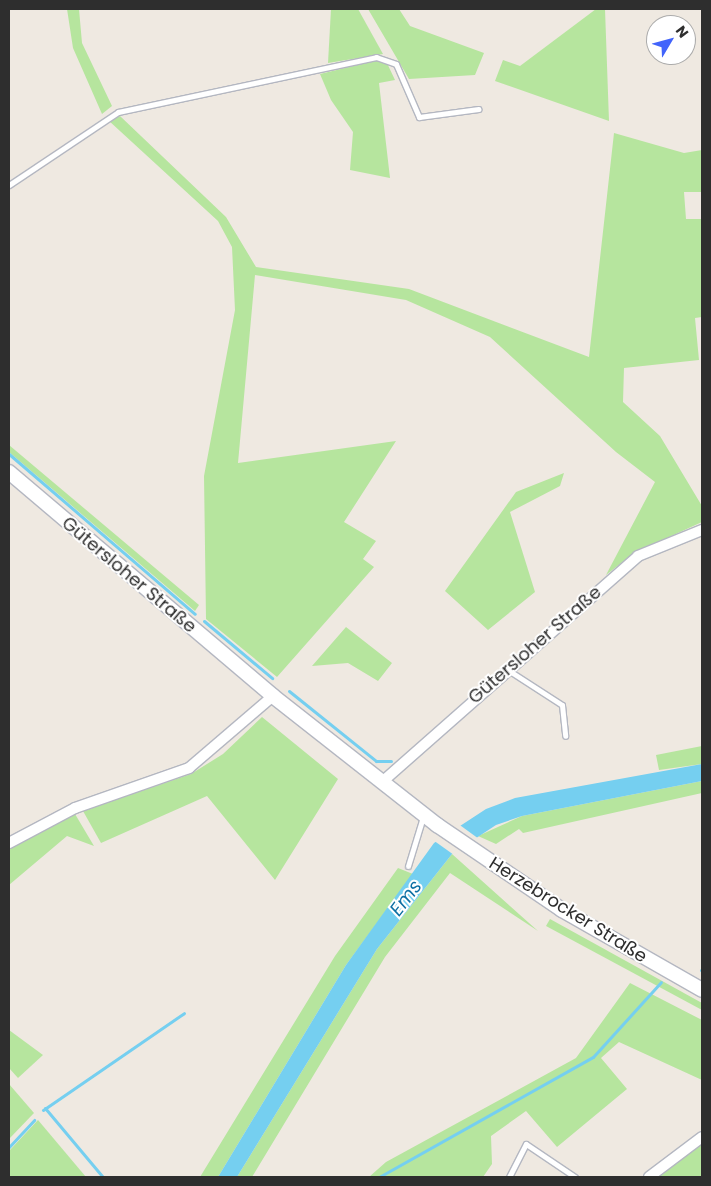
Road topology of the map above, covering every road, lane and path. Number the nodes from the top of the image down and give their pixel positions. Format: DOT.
graph roads {
  1 [pos="478,109"];
  2 [pos="9,185"];
  3 [pos="9,472"];
  4 [pos="702,530"];
  5 [pos="508,670"];
  6 [pos="273,696"];
  7 [pos="565,736"];
  8 [pos="382,782"];
  9 [pos="424,814"];
  10 [pos="437,825"];
  11 [pos="9,843"];
  12 [pos="408,866"];
  13 [pos="702,990"];
  14 [pos="702,1137"];
  15 [pos="509,1177"];
  16 [pos="575,1177"];
  17 [pos="649,1177"];
  1 -- 2 [label="lane"];
  3 -- 6 [label="main road, Gütersloher Straße"];
  4 -- 5 [label="street, Gütersloher Straße"];
  5 -- 7 [label="lane"];
  5 -- 8 [label="street, Gütersloher Straße"];
  6 -- 8 [label="main road, Gütersloher Straße"];
  6 -- 11 [label="street"];
  8 -- 9 [label="main road, Gütersloher Straße"];
  9 -- 10 [label="main road, Gütersloher Straße"];
  9 -- 12 [label="lane"];
  10 -- 13 [label="main road, Herzebrocker Straße"];
  14 -- 17 [label="street"];
  15 -- 16 [label="lane"];
}
